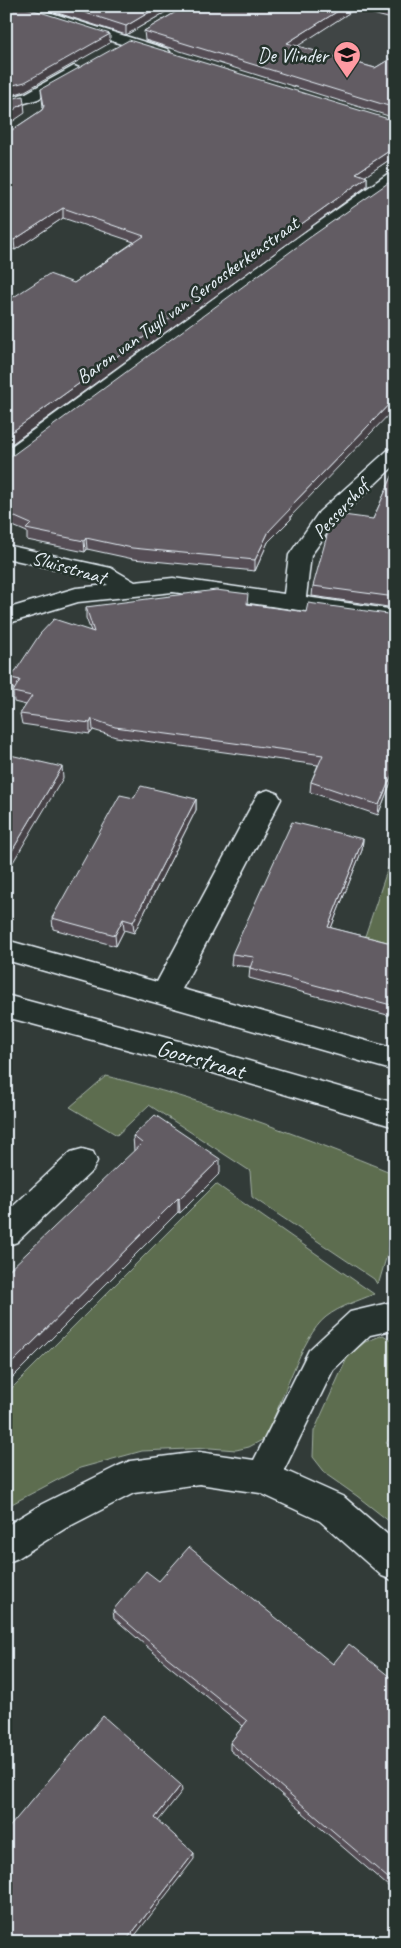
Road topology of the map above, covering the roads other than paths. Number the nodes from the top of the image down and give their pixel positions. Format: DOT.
graph roads {
  1 [pos="12,6"];
  2 [pos="143,32"];
  3 [pos="127,41"];
  4 [pos="111,50"];
  5 [pos="173,55"];
  6 [pos="87,64"];
  7 [pos="6,104"];
  8 [pos="394,179"];
  9 [pos="395,454"];
  10 [pos="6,460"];
  11 [pos="6,551"];
  12 [pos="129,588"];
  13 [pos="294,601"];
  14 [pos="6,617"];
  15 [pos="395,617"];
  16 [pos="268,799"];
  17 [pos="6,950"];
  18 [pos="165,994"];
  19 [pos="6,1006"];
  20 [pos="395,1060"];
  21 [pos="395,1115"];
  22 [pos="82,1161"];
  23 [pos="6,1233"];
  24 [pos="395,1319"];
  25 [pos="263,1477"];
  26 [pos="6,1546"];
  27 [pos="395,1564"];
  1 -- 3 [label="street"];
  2 -- 3 [label="street"];
  3 -- 4 [label="street"];
  3 -- 5 [label="street"];
  6 -- 7 [label="street"];
  8 -- 10 [label="street, Baron van Tuyll van Serooskerkenstraat"];
  9 -- 13 [label="street, Pessershof"];
  11 -- 12 [label="street, Sluisstraat"];
  12 -- 13 [label="street, Sluisstraat"];
  12 -- 14 [label="street, Sluisstraat"];
  13 -- 15 [label="street, Sluisstraat"];
  16 -- 18 [label="street"];
  17 -- 18 [label="street"];
  18 -- 20 [label="street"];
  19 -- 21 [label="street, Goorstraat"];
  22 -- 23 [label="street"];
  24 -- 25 [label="street"];
  25 -- 26 [label="street"];
  25 -- 27 [label="street"];
}
